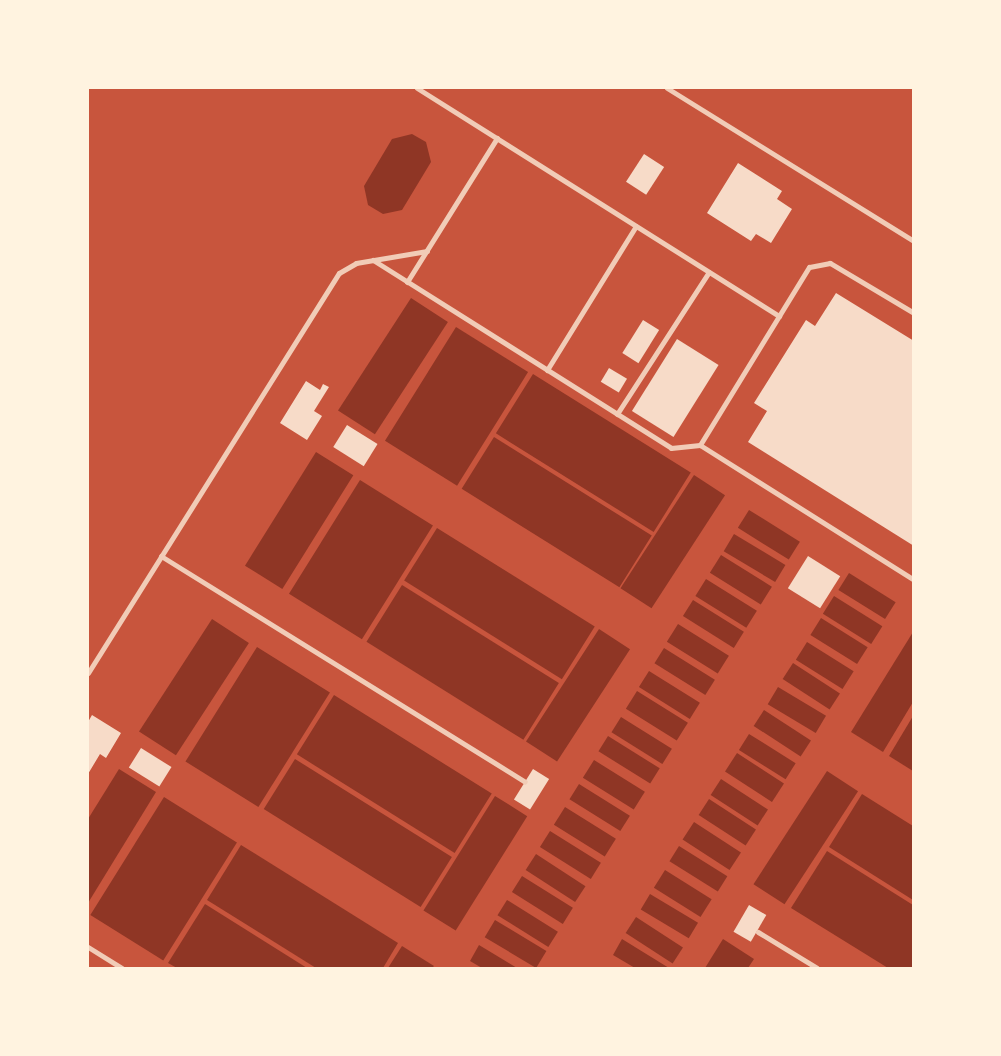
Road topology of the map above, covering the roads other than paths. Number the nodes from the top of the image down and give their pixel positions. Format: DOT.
graph roads {
  1 [pos="417,88"];
  2 [pos="667,88"];
  3 [pos="497,138"];
  4 [pos="636,226"];
  5 [pos="914,241"];
  6 [pos="427,251"];
  7 [pos="373,260"];
  8 [pos="709,272"];
  9 [pos="407,282"];
  10 [pos="914,313"];
  11 [pos="779,316"];
  12 [pos="547,370"];
  13 [pos="617,414"];
  14 [pos="700,445"];
  15 [pos="161,556"];
  16 [pos="914,580"];
  17 [pos="88,673"];
  18 [pos="525,782"];
  19 [pos="758,932"];
  20 [pos="88,947"];
  21 [pos="122,968"];
  22 [pos="817,968"];
  1 -- 3 [label="lane"];
  2 -- 5 [label="lane"];
  3 -- 4 [label="lane"];
  3 -- 6 [label="lane"];
  4 -- 8 [label="lane"];
  4 -- 12 [label="lane"];
  6 -- 7 [label="lane"];
  6 -- 9 [label="lane"];
  7 -- 9 [label="lane"];
  7 -- 15 [label="lane"];
  8 -- 11 [label="lane"];
  8 -- 13 [label="lane"];
  9 -- 12 [label="lane"];
  10 -- 11 [label="lane"];
  11 -- 14 [label="lane"];
  12 -- 13 [label="lane"];
  13 -- 14 [label="lane"];
  14 -- 16 [label="lane"];
  15 -- 17 [label="lane"];
  15 -- 18 [label="lane"];
  19 -- 22 [label="lane"];
  20 -- 21 [label="lane"];
}
